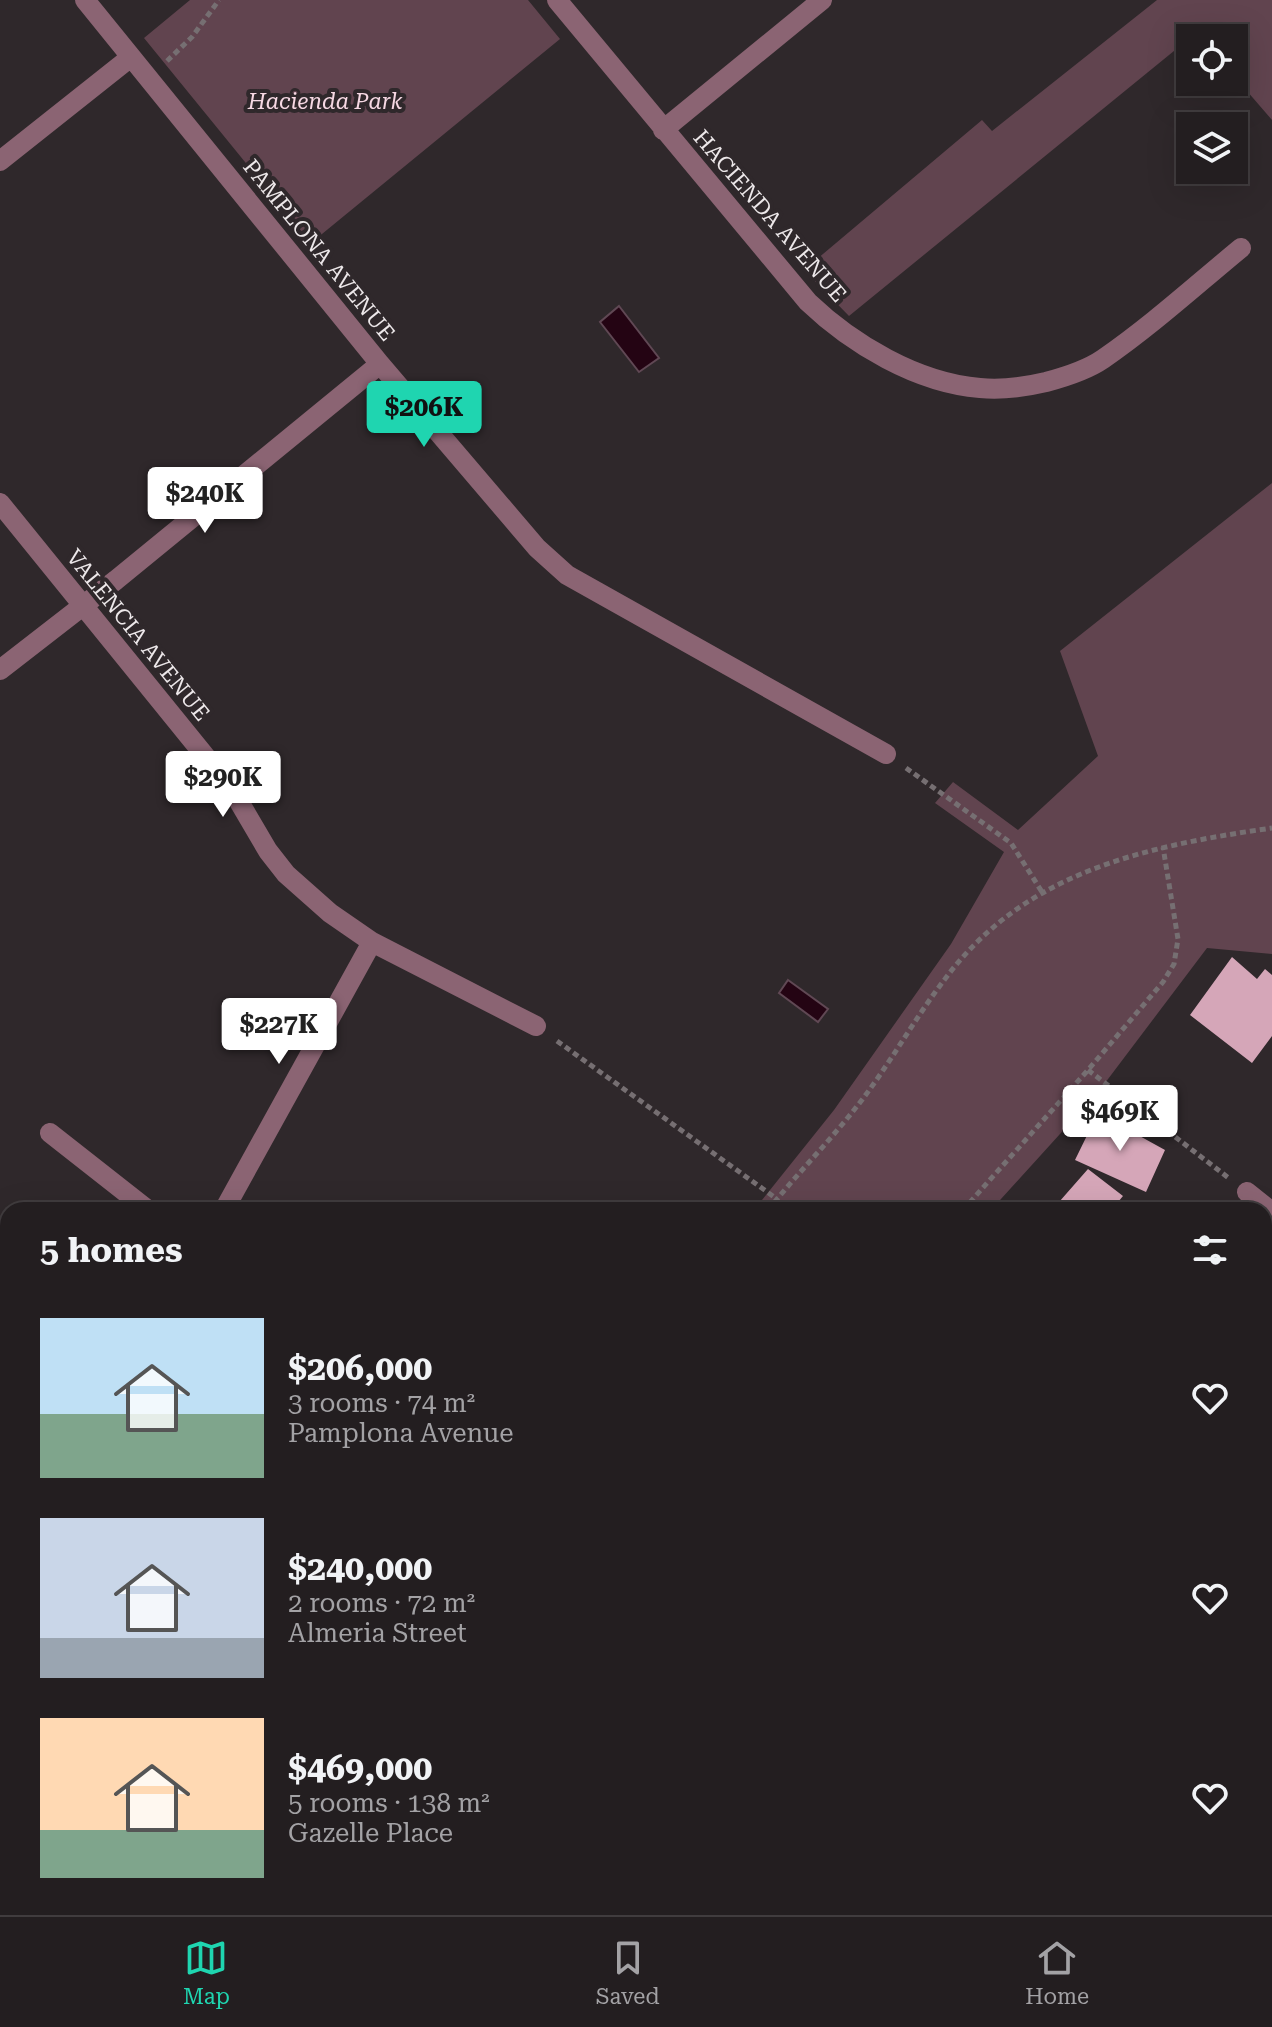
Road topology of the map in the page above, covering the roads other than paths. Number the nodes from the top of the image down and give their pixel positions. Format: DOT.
graph roads {
  1 [pos="85,0"];
  2 [pos="557,0"];
  3 [pos="822,0"];
  4 [pos="131,57"];
  5 [pos="663,130"];
  6 [pos="0,161"];
  7 [pos="1241,248"];
  8 [pos="380,364"];
  9 [pos="0,503"];
  10 [pos="83,606"];
  11 [pos="0,670"];
  12 [pos="886,754"];
  13 [pos="372,942"];
  14 [pos="536,1026"];
  15 [pos="50,1133"];
  16 [pos="1247,1192"];
  17 [pos="138,1202"];
  18 [pos="228,1202"];
  19 [pos="1260,1202"];
  1 -- 4 [label="street, PAMPLONA AVENUE"];
  2 -- 5 [label="street, HACIENDA AVENUE"];
  3 -- 5 [label="street"];
  4 -- 6 [label="street"];
  4 -- 8 [label="street, PAMPLONA AVENUE"];
  5 -- 7 [label="street, HACIENDA AVENUE"];
  8 -- 10 [label="street"];
  8 -- 12 [label="street, PAMPLONA AVENUE"];
  9 -- 10 [label="street, VALENCIA AVENUE"];
  10 -- 11 [label="street"];
  10 -- 13 [label="street, VALENCIA AVENUE"];
  13 -- 14 [label="street, VALENCIA AVENUE"];
  13 -- 18 [label="street"];
  15 -- 17 [label="street"];
  16 -- 19 [label="street"];
}
